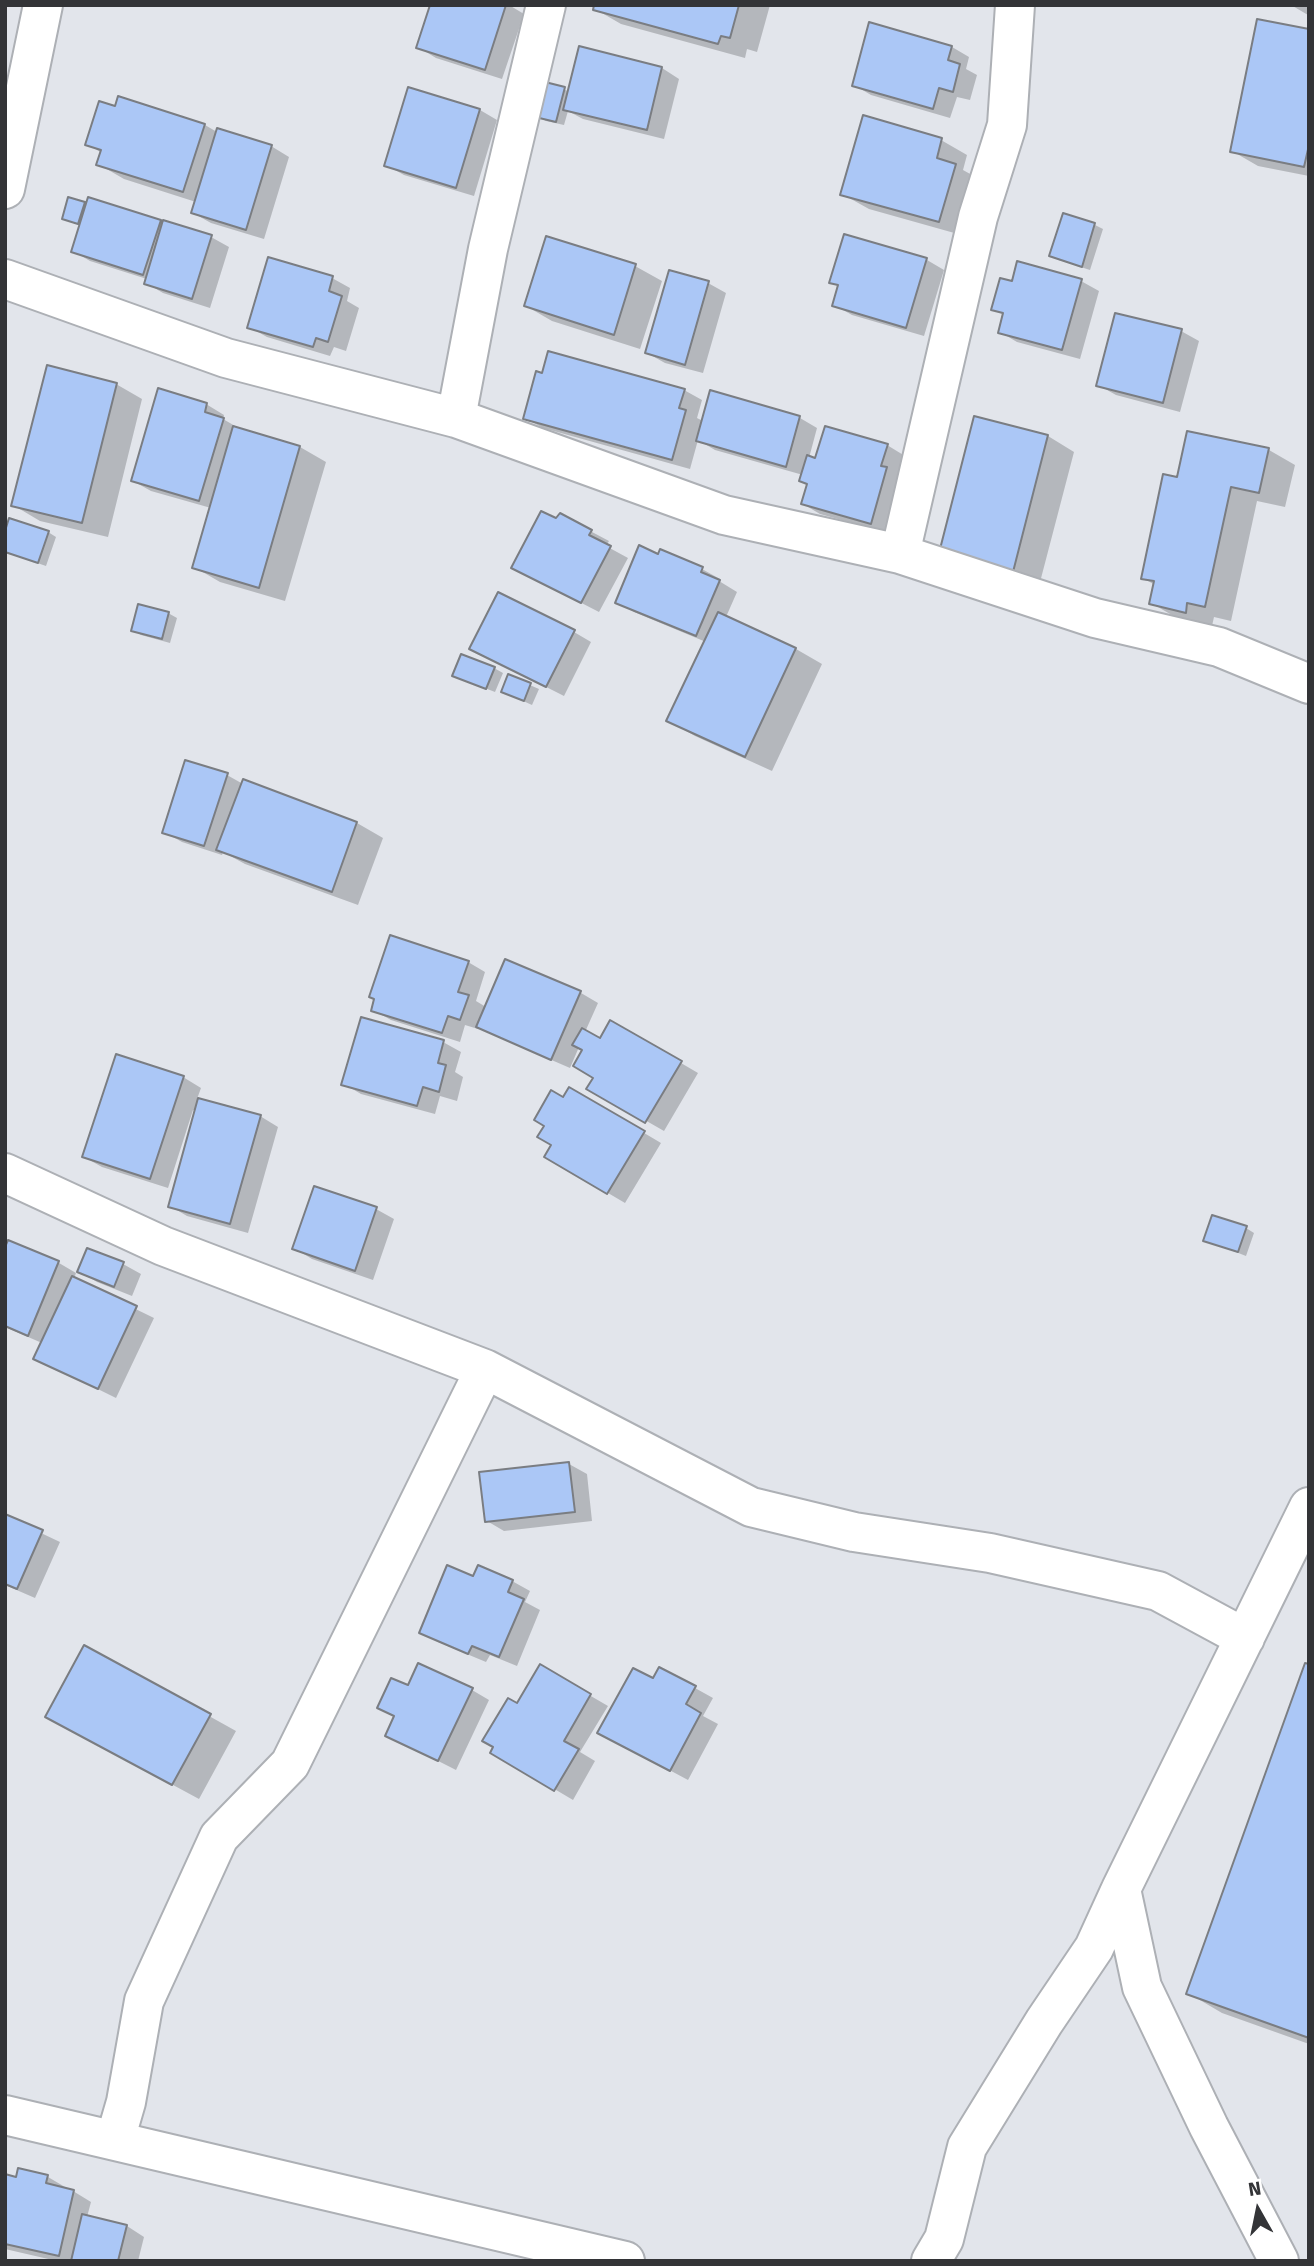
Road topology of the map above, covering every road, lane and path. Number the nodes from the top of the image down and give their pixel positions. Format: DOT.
graph roads {
  1 [pos="43,5"];
  2 [pos="546,5"];
  3 [pos="1015,5"];
  4 [pos="5,190"];
  5 [pos="5,279"];
  6 [pos="456,418"];
  7 [pos="900,554"];
  8 [pos="1309,684"];
  9 [pos="5,1173"];
  10 [pos="485,1369"];
  11 [pos="1309,1507"];
  12 [pos="1245,1637"];
  13 [pos="1121,1889"];
  14 [pos="5,2115"];
  15 [pos="115,2140"];
  16 [pos="625,2261"];
  17 [pos="931,2261"];
  18 [pos="1279,2261"];
  1 -- 4 [label="street"];
  2 -- 6 [label="street"];
  3 -- 7 [label="street"];
  5 -- 6 [label="street"];
  6 -- 7 [label="street"];
  7 -- 8 [label="street"];
  9 -- 10 [label="street"];
  10 -- 12 [label="street"];
  10 -- 15 [label="street"];
  11 -- 12 [label="street"];
  12 -- 13 [label="street"];
  13 -- 17 [label="street"];
  13 -- 18 [label="street"];
  14 -- 15 [label="street"];
  15 -- 16 [label="street"];
}
